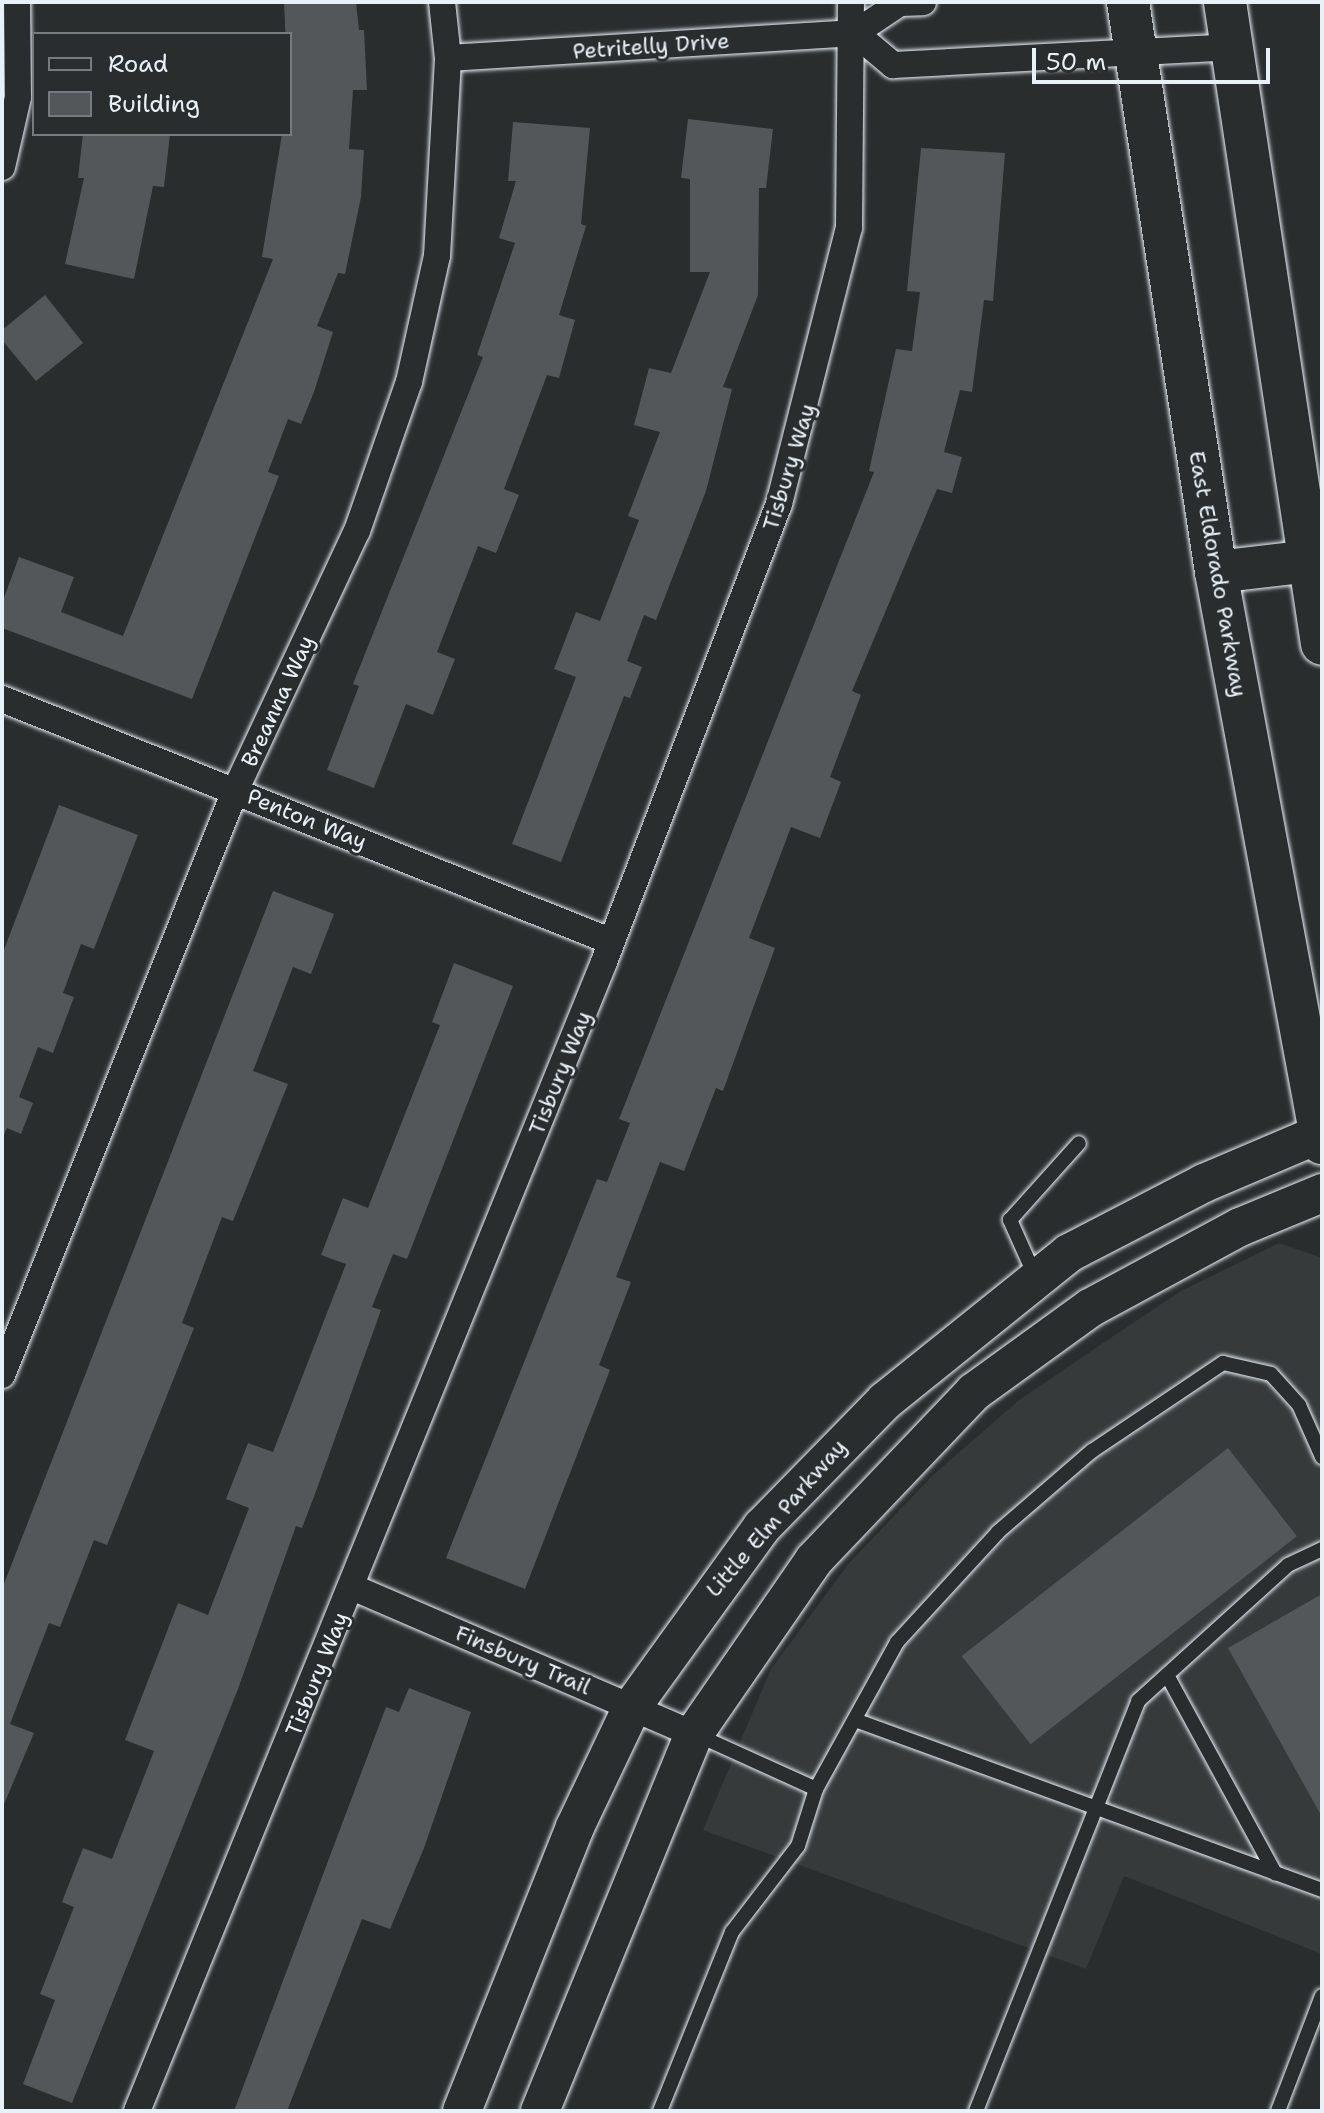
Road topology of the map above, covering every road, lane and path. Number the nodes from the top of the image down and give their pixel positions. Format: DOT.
graph roads {
  1 [pos="17,2"];
  2 [pos="442,2"];
  3 [pos="851,2"];
  4 [pos="923,2"];
  5 [pos="1128,2"];
  6 [pos="1225,2"];
  7 [pos="855,33"];
  8 [pos="1231,47"];
  9 [pos="1135,52"];
  10 [pos="448,58"];
  11 [pos="2,167"];
  12 [pos="1309,561"];
  13 [pos="1216,572"];
  14 [pos="1322,644"];
  15 [pos="2,699"];
  16 [pos="235,791"];
  17 [pos="610,941"];
  18 [pos="1321,1136"];
  19 [pos="1079,1143"];
  20 [pos="1322,1193"];
  21 [pos="1036,1278"];
  22 [pos="2,1375"];
  23 [pos="1322,1457"];
  24 [pos="1322,1549"];
  25 [pos="352,1587"];
  26 [pos="1167,1675"];
  27 [pos="632,1707"];
  28 [pos="855,1720"];
  29 [pos="694,1734"];
  30 [pos="816,1789"];
  31 [pos="1099,1809"];
  32 [pos="1275,1873"];
  33 [pos="1322,1890"];
  34 [pos="1322,1996"];
  35 [pos="137,2111"];
  36 [pos="462,2111"];
  37 [pos="540,2111"];
  38 [pos="660,2111"];
  39 [pos="976,2111"];
  40 [pos="1278,2111"];
  1 -- 11 [label="street"];
  2 -- 10 [label="street, Breanna Way"];
  3 -- 7 [label="street, Tisbury Way"];
  4 -- 7 [label="street"];
  5 -- 9 [label="main road, East Eldorado Parkway"];
  6 -- 8 [label="main road"];
  7 -- 9 [label="street"];
  7 -- 10 [label="street, Petritelly Drive"];
  7 -- 17 [label="street, Tisbury Way"];
  8 -- 9 [label="street"];
  8 -- 12 [label="main road"];
  9 -- 13 [label="main road, East Eldorado Parkway"];
  10 -- 16 [label="street, Breanna Way"];
  12 -- 13 [label="main road"];
  12 -- 14 [label="main road"];
  13 -- 18 [label="main road, East Eldorado Parkway"];
  15 -- 16 [label="street, Penton Way"];
  16 -- 17 [label="street, Penton Way"];
  16 -- 22 [label="street, Breanna Way"];
  17 -- 25 [label="street, Tisbury Way"];
  18 -- 21 [label="main road, Little Elm Parkway"];
  19 -- 21 [label="lane"];
  20 -- 29 [label="main road"];
  21 -- 27 [label="main road, Little Elm Parkway"];
  23 -- 28 [label="lane"];
  24 -- 26 [label="lane"];
  25 -- 27 [label="street, Finsbury Trail"];
  25 -- 35 [label="street, Tisbury Way"];
  26 -- 31 [label="lane"];
  26 -- 32 [label="lane"];
  27 -- 29 [label="street, Finsbury Trail"];
  27 -- 36 [label="main road, Little Elm Parkway"];
  28 -- 30 [label="lane"];
  28 -- 31 [label="lane"];
  29 -- 30 [label="lane"];
  29 -- 37 [label="main road"];
  30 -- 38 [label="lane"];
  31 -- 32 [label="lane"];
  31 -- 39 [label="lane"];
  32 -- 33 [label="lane"];
  34 -- 40 [label="lane"];
}
